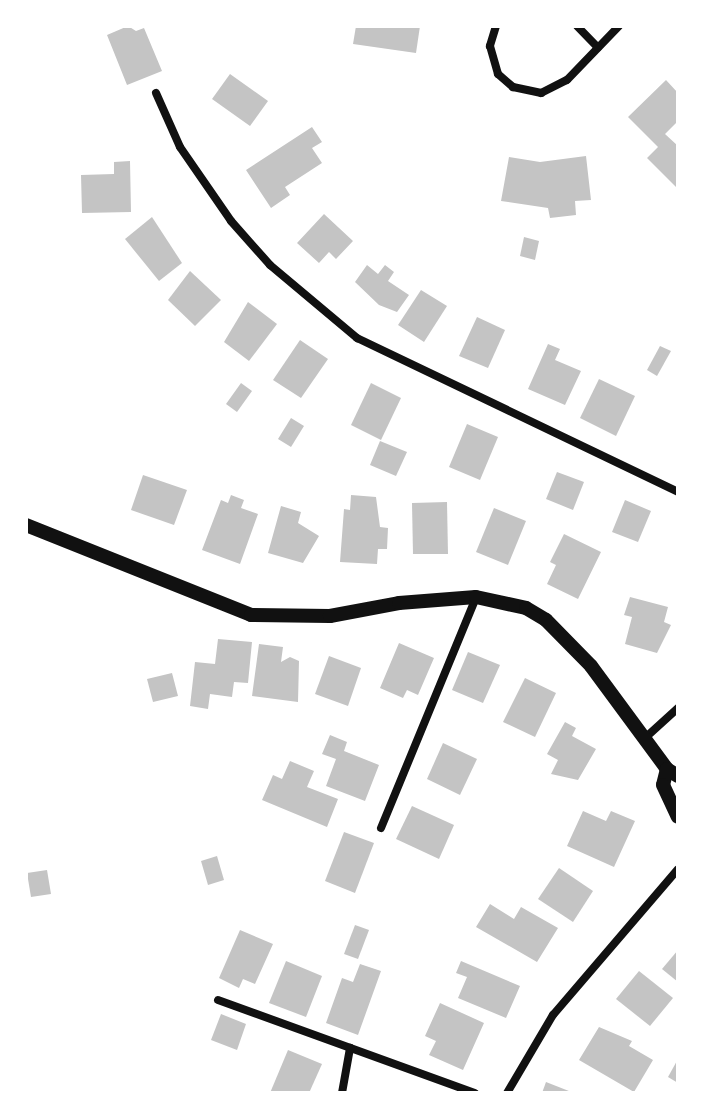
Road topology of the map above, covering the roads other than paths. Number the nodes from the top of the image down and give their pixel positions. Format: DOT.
graph roads {
  1 [pos="496,26"];
  2 [pos="577,26"];
  3 [pos="619,26"];
  4 [pos="598,48"];
  5 [pos="156,93"];
  6 [pos="678,492"];
  7 [pos="26,525"];
  8 [pos="476,597"];
  9 [pos="678,708"];
  10 [pos="645,738"];
  11 [pos="673,773"];
  12 [pos="678,817"];
  13 [pos="381,828"];
  14 [pos="678,869"];
  15 [pos="218,1000"];
  16 [pos="350,1048"];
  17 [pos="342,1093"];
  18 [pos="475,1093"];
  19 [pos="507,1093"];
  1 -- 4 [label="street"];
  2 -- 4 [label="street"];
  3 -- 4 [label="street"];
  5 -- 6 [label="street"];
  7 -- 8 [label="street"];
  8 -- 10 [label="street"];
  8 -- 13 [label="street"];
  9 -- 10 [label="street"];
  10 -- 11 [label="street"];
  11 -- 12 [label="street"];
  14 -- 19 [label="street"];
  15 -- 16 [label="street"];
  16 -- 17 [label="street"];
  16 -- 18 [label="street"];
}
